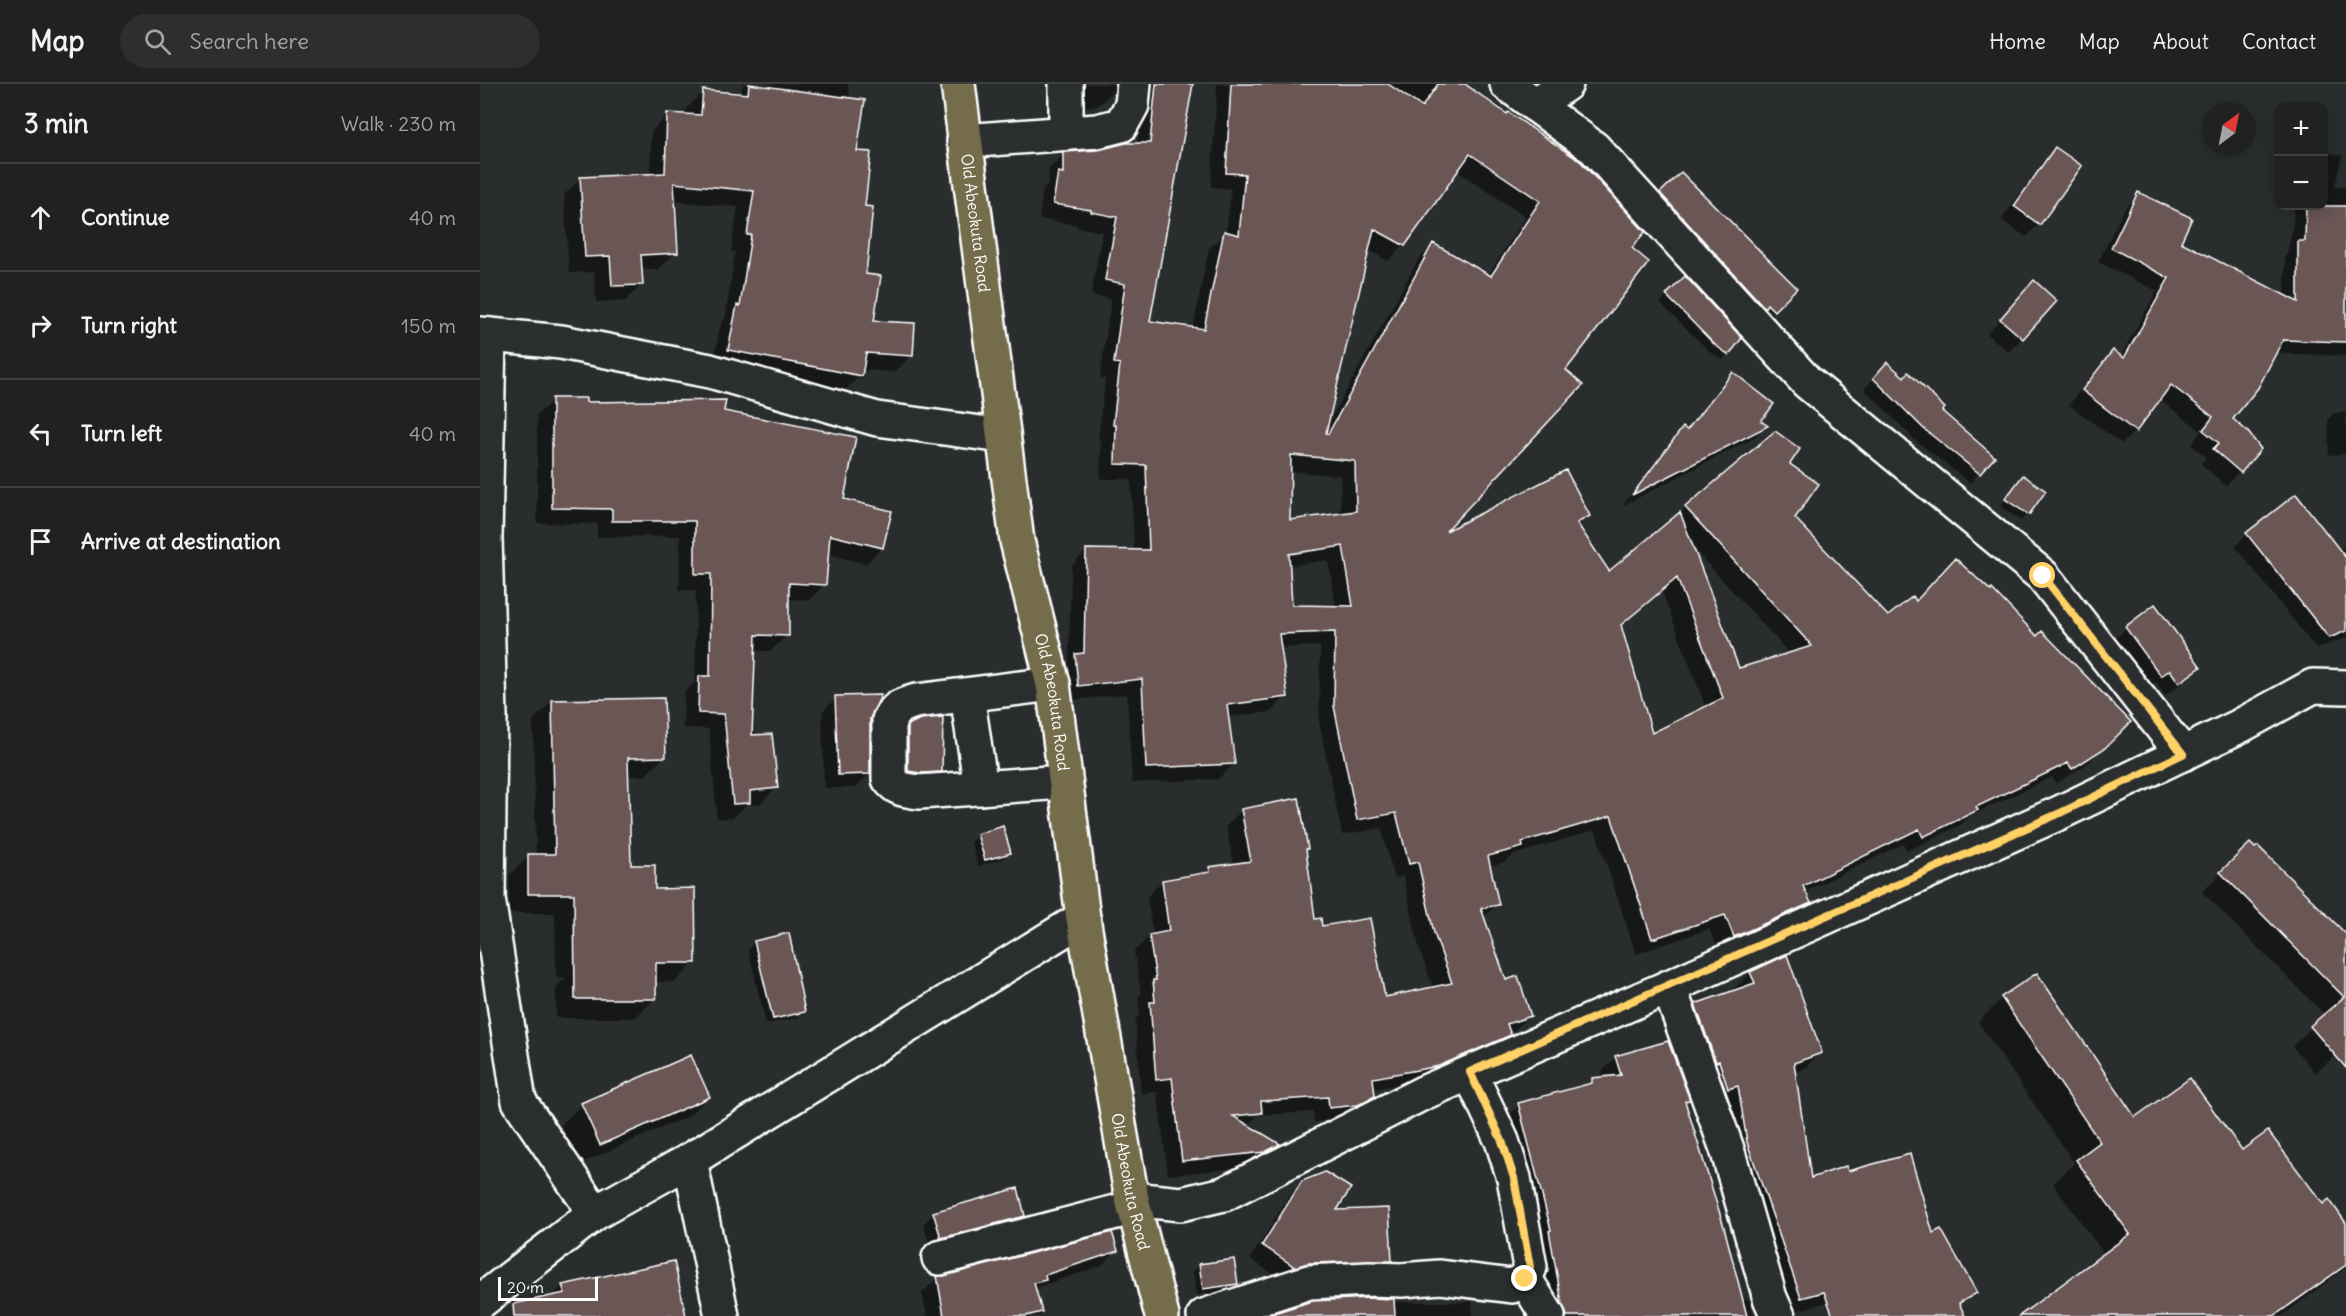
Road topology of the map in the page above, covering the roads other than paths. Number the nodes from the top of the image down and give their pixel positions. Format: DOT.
graph roads {
  1 [pos="958,84"];
  2 [pos="1066,84"];
  3 [pos="1134,84"];
  4 [pos="1507,84"];
  5 [pos="1566,84"];
  6 [pos="1535,105"];
  7 [pos="1066,133"];
  8 [pos="964,141"];
  9 [pos="485,335"];
  10 [pos="1003,436"];
  11 [pos="1053,684"];
  12 [pos="2346,687"];
  13 [pos="967,695"];
  14 [pos="2183,754"];
  15 [pos="1065,782"];
  16 [pos="981,788"];
  17 [pos="1083,918"];
  18 [pos="1669,987"];
  19 [pos="1470,1072"];
  20 [pos="690,1160"];
  21 [pos="1133,1203"];
  22 [pos="595,1213"];
  23 [pos="939,1258"];
  24 [pos="1525,1279"];
  25 [pos="480,1302"];
  26 [pos="722,1316"];
  27 [pos="1162,1316"];
  28 [pos="1204,1316"];
  29 [pos="1548,1316"];
  30 [pos="1778,1316"];
  1 -- 8 [label="highway, Old Abeokuta Road"];
  2 -- 7 [label="street"];
  3 -- 7 [label="street"];
  4 -- 6 [label="street"];
  5 -- 6 [label="street"];
  6 -- 14 [label="street"];
  7 -- 8 [label="street"];
  8 -- 10 [label="highway, Old Abeokuta Road"];
  9 -- 10 [label="street"];
  9 -- 22 [label="street"];
  10 -- 11 [label="highway, Old Abeokuta Road"];
  11 -- 13 [label="street"];
  11 -- 15 [label="highway, Old Abeokuta Road"];
  12 -- 14 [label="street"];
  13 -- 16 [label="street"];
  13 -- 16 [label="street"];
  14 -- 18 [label="street"];
  15 -- 16 [label="street"];
  15 -- 17 [label="highway, Old Abeokuta Road"];
  17 -- 20 [label="street"];
  17 -- 21 [label="highway, Old Abeokuta Road"];
  18 -- 19 [label="street"];
  18 -- 30 [label="street"];
  19 -- 21 [label="street"];
  19 -- 24 [label="street"];
  20 -- 22 [label="street"];
  20 -- 26 [label="street"];
  21 -- 23 [label="street"];
  21 -- 27 [label="highway, Old Abeokuta Road"];
  22 -- 25 [label="street"];
  24 -- 28 [label="street"];
  24 -- 29 [label="street"];
}
